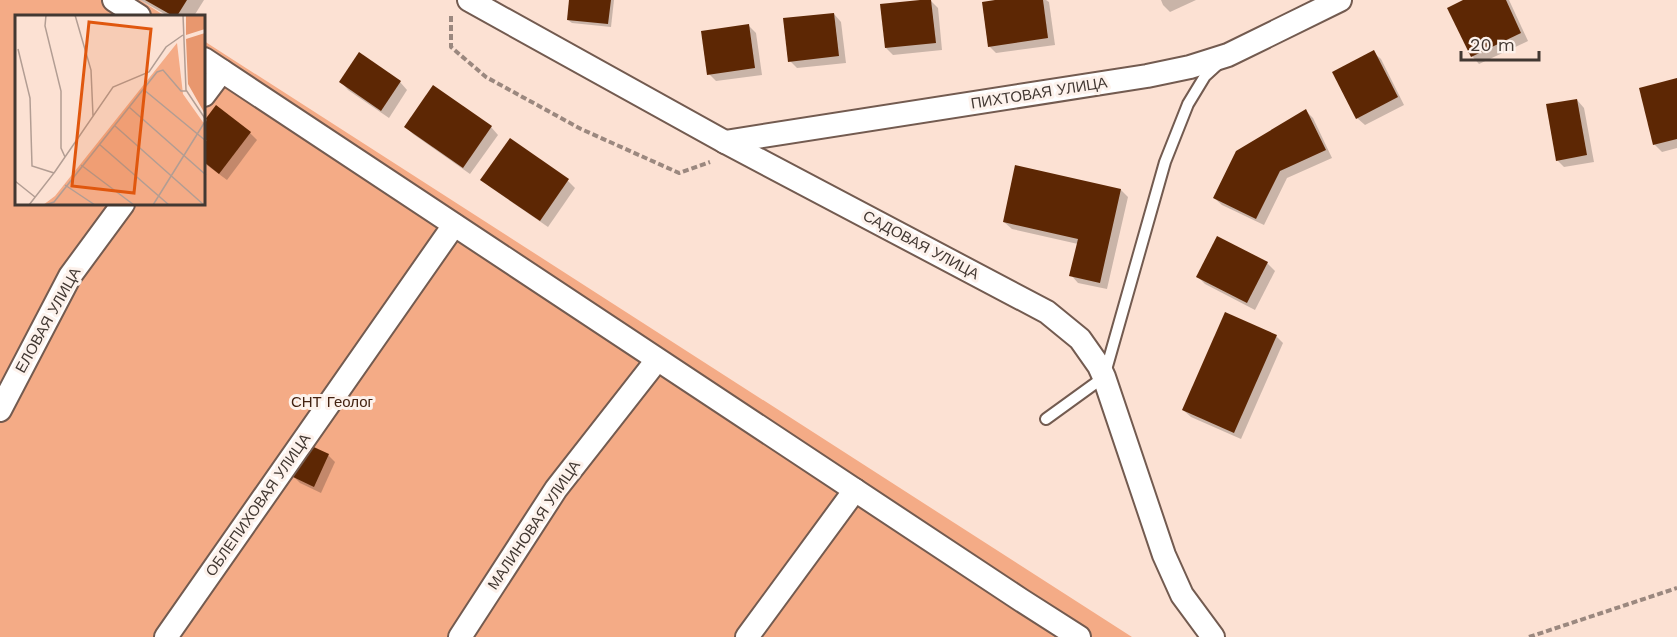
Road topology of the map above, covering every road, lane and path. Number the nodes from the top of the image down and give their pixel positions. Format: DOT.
graph roads {
  1 [pos="114,0"];
  2 [pos="1340,0"];
  3 [pos="460,6"];
  4 [pos="137,15"];
  5 [pos="1228,55"];
  6 [pos="213,65"];
  7 [pos="206,88"];
  8 [pos="733,146"];
  9 [pos="122,206"];
  10 [pos="454,225"];
  11 [pos="657,360"];
  12 [pos="1104,376"];
  13 [pos="0,410"];
  14 [pos="1046,419"];
  15 [pos="855,490"];
  16 [pos="1677,588"];
  17 [pos="1049,629"];
  18 [pos="166,637"];
  19 [pos="460,637"];
  20 [pos="747,637"];
  21 [pos="1079,637"];
  22 [pos="1212,637"];
  23 [pos="1529,637"];
  1 -- 4 [label="street"];
  2 -- 5 [label="street, ПИХТОВАЯ УЛИЦА"];
  3 -- 8 [label="street, САДОВАЯ УЛИЦА"];
  3 -- 8 [label="path"];
  5 -- 8 [label="street, ПИХТОВАЯ УЛИЦА"];
  5 -- 12 [label="lane"];
  6 -- 7 [label="street"];
  6 -- 10 [label="street"];
  8 -- 12 [label="street, САДОВАЯ УЛИЦА"];
  9 -- 13 [label="street, ЕЛОВАЯ УЛИЦА"];
  10 -- 11 [label="street"];
  10 -- 18 [label="street, ОБЛЕПИХОВАЯ УЛИЦА"];
  11 -- 15 [label="street"];
  11 -- 19 [label="street, МАЛИНОВАЯ УЛИЦА"];
  12 -- 14 [label="lane"];
  12 -- 22 [label="street, САДОВАЯ УЛИЦА"];
  15 -- 17 [label="street"];
  15 -- 20 [label="street"];
  16 -- 23 [label="path"];
  17 -- 21 [label="street"];
}
